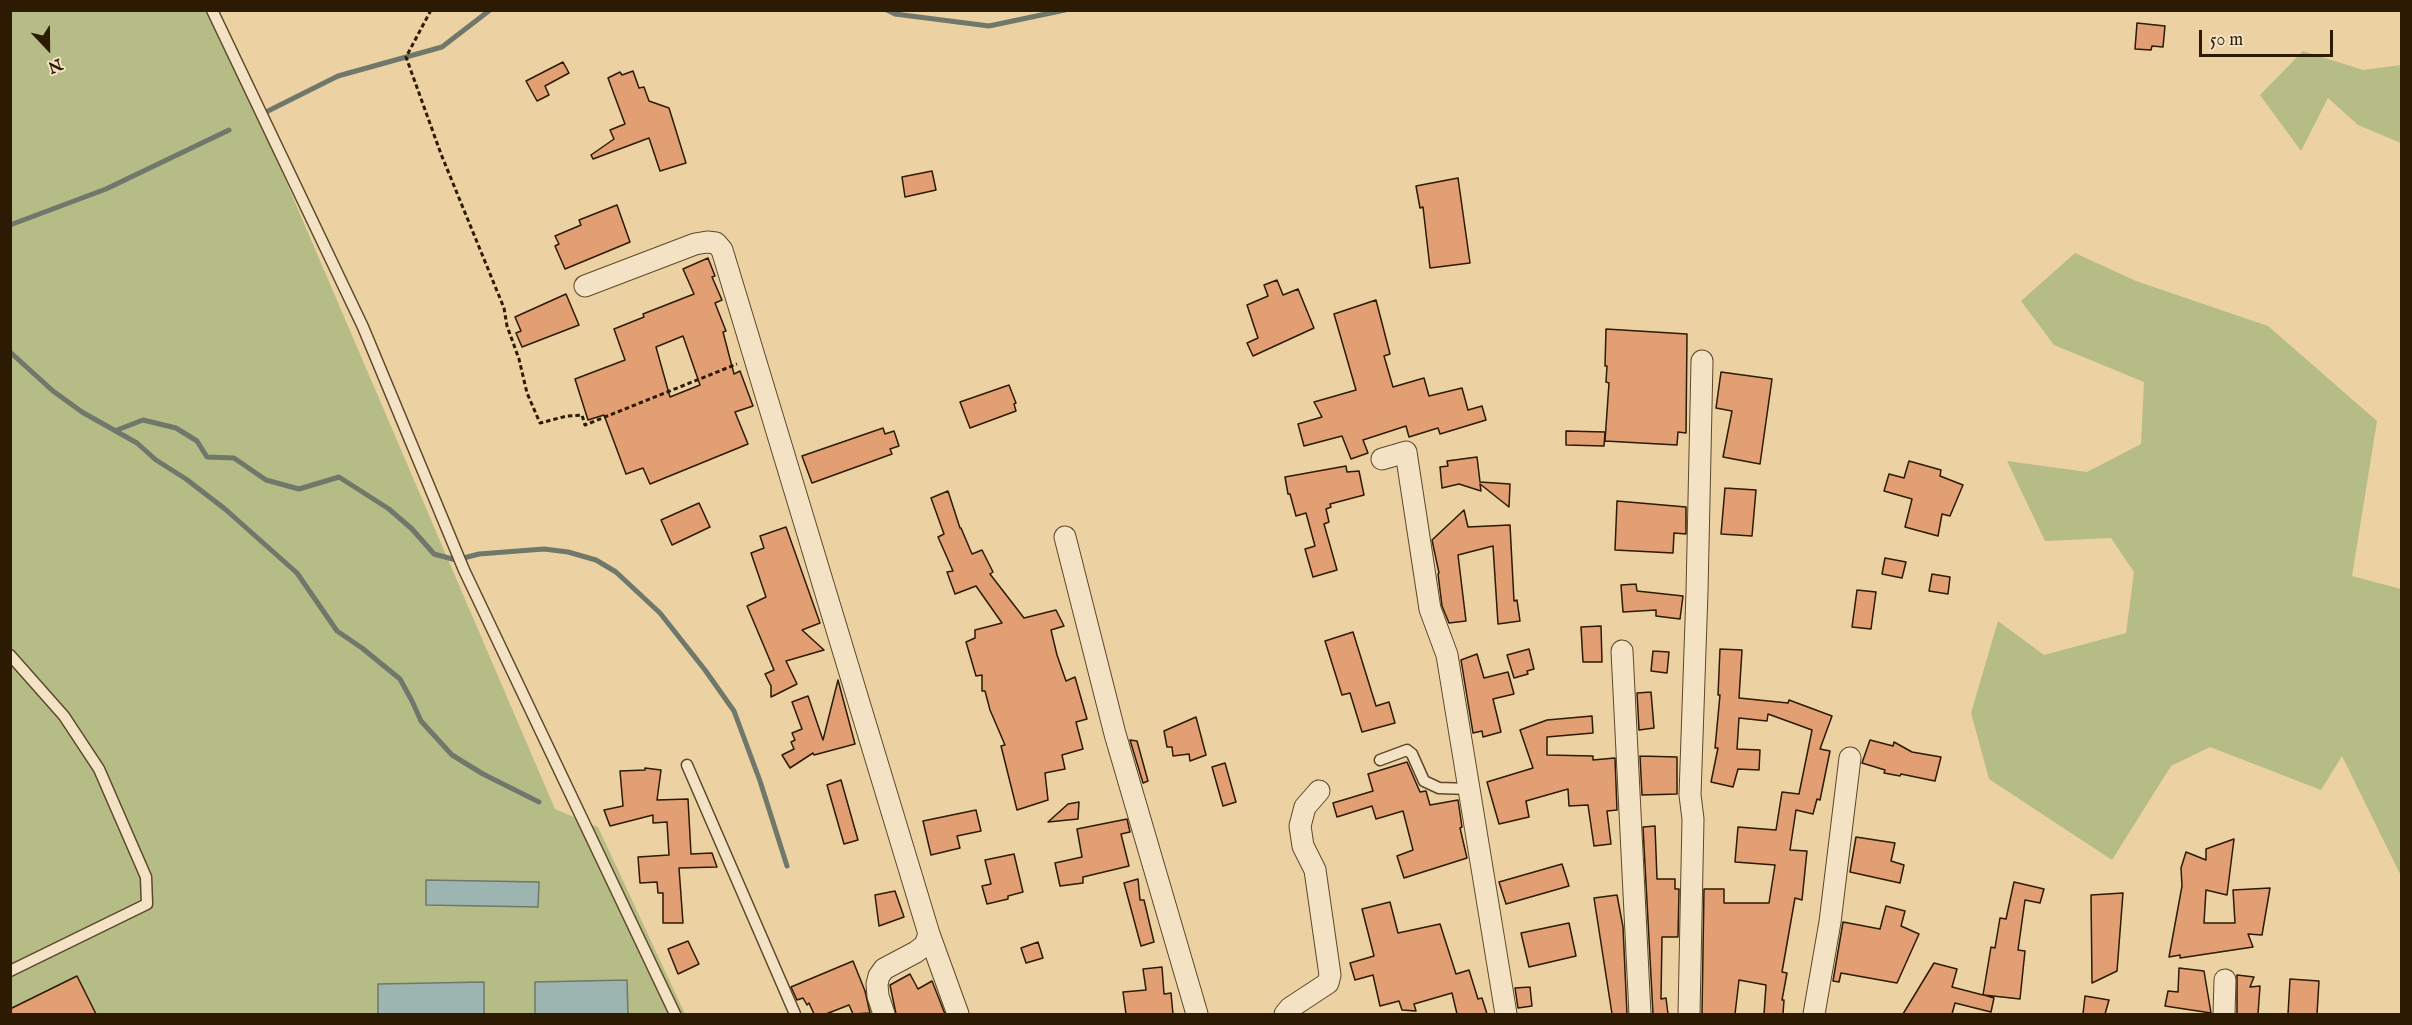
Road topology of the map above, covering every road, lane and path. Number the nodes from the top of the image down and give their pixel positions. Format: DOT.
graph roads {
  1 [pos="212,10"];
  2 [pos="431,10"];
  3 [pos="585,286"];
  4 [pos="755,357"];
  5 [pos="1702,361"];
  6 [pos="1382,459"];
  7 [pos="1712,516"];
  8 [pos="1065,537"];
  9 [pos="1622,651"];
  10 [pos="10,655"];
  11 [pos="1850,758"];
  12 [pos="1380,760"];
  13 [pos="687,765"];
  14 [pos="1469,789"];
  15 [pos="1319,791"];
  16 [pos="1693,819"];
  17 [pos="929,934"];
  18 [pos="10,971"];
  19 [pos="2225,980"];
  20 [pos="675,1014"];
  21 [pos="795,1014"];
  22 [pos="884,1014"];
  23 [pos="958,1014"];
  24 [pos="1197,1014"];
  25 [pos="1285,1014"];
  26 [pos="1506,1014"];
  27 [pos="1640,1014"];
  28 [pos="1689,1014"];
  29 [pos="1814,1014"];
  30 [pos="2224,1014"];
  1 -- 20 [label="lane"];
  2 -- 4 [label="path"];
  3 -- 4 [label="street"];
  4 -- 17 [label="street"];
  5 -- 16 [label="street"];
  6 -- 14 [label="street"];
  7 -- 16 [label="street"];
  8 -- 24 [label="street"];
  9 -- 27 [label="street"];
  10 -- 18 [label="lane"];
  11 -- 29 [label="street"];
  12 -- 14 [label="lane"];
  13 -- 21 [label="lane"];
  14 -- 26 [label="street"];
  15 -- 25 [label="street"];
  16 -- 28 [label="street"];
  17 -- 22 [label="street"];
  17 -- 23 [label="street"];
  19 -- 30 [label="street"];
}
